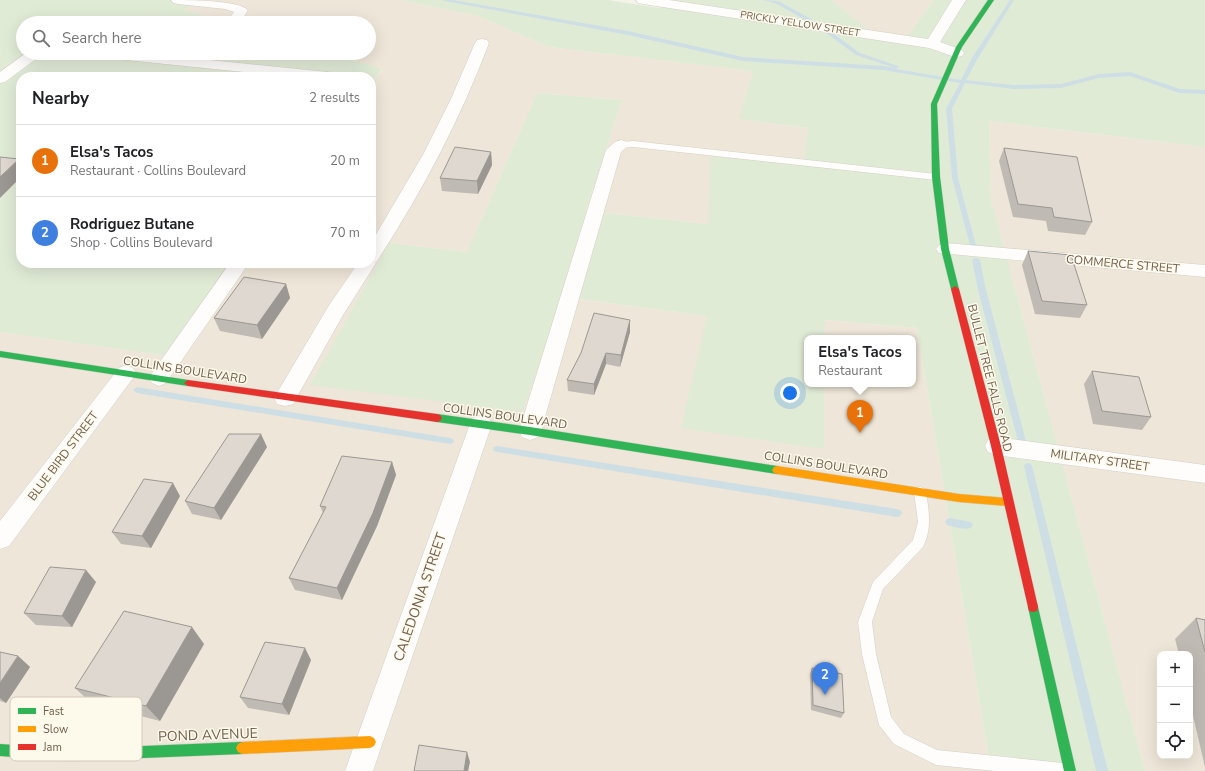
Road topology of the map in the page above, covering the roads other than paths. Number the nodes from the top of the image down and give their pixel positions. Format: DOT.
graph roads {
  1 [pos="178,0"];
  2 [pos="643,0"];
  3 [pos="959,0"];
  4 [pos="992,0"];
  5 [pos="238,16"];
  6 [pos="482,43"];
  7 [pos="932,44"];
  8 [pos="956,53"];
  9 [pos="24,60"];
  10 [pos="221,60"];
  11 [pos="303,72"];
  12 [pos="0,79"];
  13 [pos="621,145"];
  14 [pos="936,177"];
  15 [pos="376,249"];
  16 [pos="945,250"];
  17 [pos="236,268"];
  18 [pos="364,268"];
  19 [pos="1205,271"];
  20 [pos="0,354"];
  21 [pos="126,373"];
  22 [pos="159,378"];
  23 [pos="285,398"];
  24 [pos="481,424"];
  25 [pos="530,431"];
  26 [pos="996,446"];
  27 [pos="1205,474"];
  28 [pos="920,492"];
  29 [pos="1007,502"];
  30 [pos="0,539"];
  31 [pos="370,742"];
  32 [pos="0,750"];
  33 [pos="10,751"];
  34 [pos="142,752"];
  35 [pos="359,771"];
  36 [pos="1063,771"];
  37 [pos="1070,771"];
  1 -- 5 [label="street"];
  2 -- 7 [label="street, PRICKLY YELLOW STREET"];
  3 -- 7 [label="street"];
  4 -- 8 [label="main road, BULLET TREE FALLS ROAD"];
  6 -- 15 [label="street"];
  7 -- 8 [label="street, PRICKLY YELLOW STREET"];
  8 -- 14 [label="main road, BULLET TREE FALLS ROAD"];
  9 -- 12 [label="street"];
  10 -- 11 [label="street"];
  13 -- 14 [label="lane"];
  13 -- 25 [label="street"];
  14 -- 16 [label="main road, BULLET TREE FALLS ROAD"];
  16 -- 19 [label="street, COMMERCE STREET"];
  16 -- 26 [label="main road, BULLET TREE FALLS ROAD"];
  17 -- 22 [label="street"];
  18 -- 23 [label="street"];
  20 -- 21 [label="main road, COLLINS BOULEVARD"];
  21 -- 22 [label="main road, COLLINS BOULEVARD"];
  21 -- 30 [label="street, BLUE BIRD STREET"];
  22 -- 23 [label="main road, COLLINS BOULEVARD"];
  23 -- 24 [label="main road, COLLINS BOULEVARD"];
  24 -- 25 [label="main road, COLLINS BOULEVARD"];
  24 -- 31 [label="street, CALEDONIA STREET"];
  25 -- 28 [label="main road, COLLINS BOULEVARD"];
  26 -- 27 [label="street, MILITARY STREET"];
  26 -- 29 [label="main road, BULLET TREE FALLS ROAD"];
  28 -- 29 [label="main road, COLLINS BOULEVARD"];
  28 -- 36 [label="lane"];
  29 -- 37 [label="main road, BULLET TREE FALLS ROAD"];
  31 -- 34 [label="main road, POND AVENUE"];
  31 -- 35 [label="street, CALEDONIA STREET"];
  32 -- 33 [label="main road, POND AVENUE"];
}
